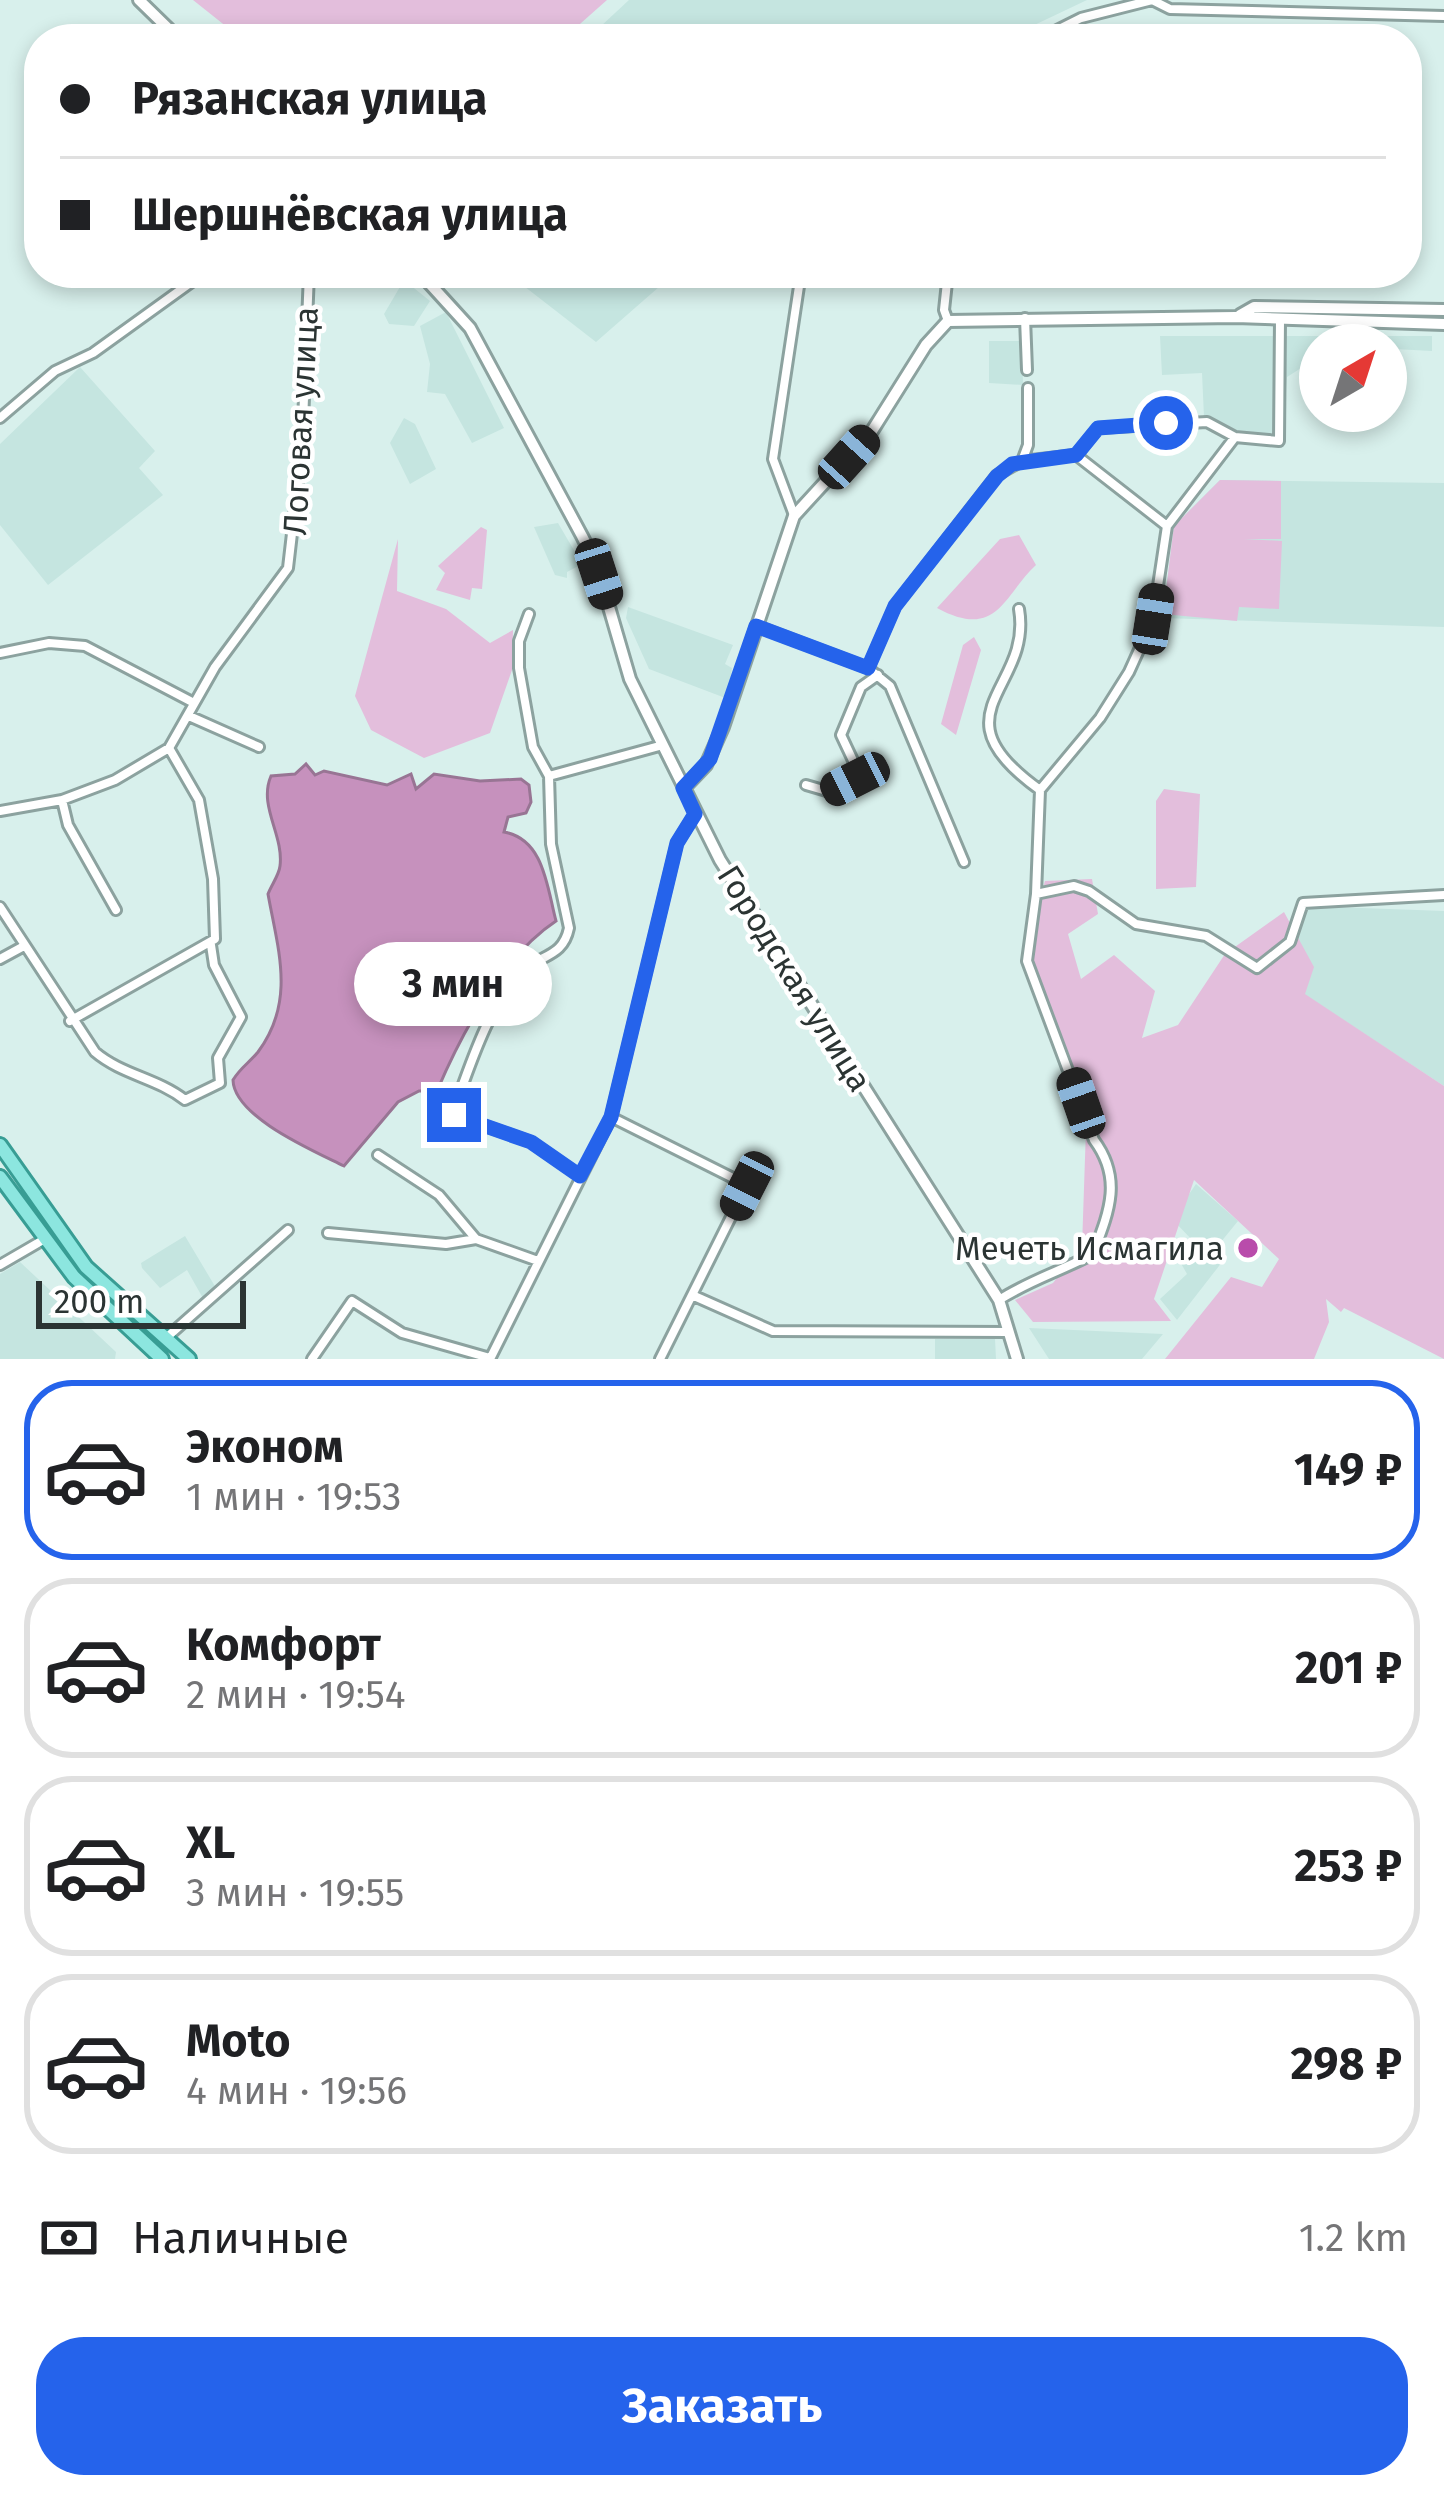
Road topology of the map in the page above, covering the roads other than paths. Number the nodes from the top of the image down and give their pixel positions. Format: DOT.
graph roads {
  1 [pos="139,0"];
  2 [pos="1444,16"];
  3 [pos="164,24"];
  4 [pos="1069,24"];
  5 [pos="183,288"];
  6 [pos="308,288"];
  7 [pos="434,288"];
  8 [pos="799,288"];
  9 [pos="946,288"];
  10 [pos="1343,308"];
  11 [pos="1444,310"];
  12 [pos="1280,313"];
  13 [pos="1025,318"];
  14 [pos="948,321"];
  15 [pos="1343,322"];
  16 [pos="1444,324"];
  17 [pos="1027,370"];
  18 [pos="1028,388"];
  19 [pos="0,418"];
  20 [pos="1235,436"];
  21 [pos="1028,445"];
  22 [pos="1076,455"];
  23 [pos="1037,459"];
  24 [pos="1022,461"];
  25 [pos="794,516"];
  26 [pos="1168,526"];
  27 [pos="1018,609"];
  28 [pos="529,614"];
  29 [pos="756,626"];
  30 [pos="0,653"];
  31 [pos="868,668"];
  32 [pos="878,675"];
  33 [pos="194,703"];
  34 [pos="190,716"];
  35 [pos="663,745"];
  36 [pos="260,747"];
  37 [pos="169,748"];
  38 [pos="549,776"];
  39 [pos="806,785"];
  40 [pos="683,788"];
  41 [pos="1040,790"];
  42 [pos="62,800"];
  43 [pos="0,811"];
  44 [pos="695,814"];
  45 [pos="964,862"];
  46 [pos="1036,894"];
  47 [pos="1444,896"];
  48 [pos="0,907"];
  49 [pos="116,910"];
  50 [pos="211,945"];
  51 [pos="25,946"];
  52 [pos="0,959"];
  53 [pos="70,1021"];
  54 [pos="611,1117"];
  55 [pos="0,1145"];
  56 [pos="378,1155"];
  57 [pos="580,1176"];
  58 [pos="0,1178"];
  59 [pos="288,1230"];
  60 [pos="328,1233"];
  61 [pos="476,1239"];
  62 [pos="43,1240"];
  63 [pos="538,1261"];
  64 [pos="0,1265"];
  65 [pos="692,1295"];
  66 [pos="999,1300"];
  67 [pos="1011,1332"];
  68 [pos="165,1339"];
  69 [pos="490,1358"];
  70 [pos="162,1359"];
  71 [pos="189,1359"];
  72 [pos="312,1359"];
  73 [pos="660,1359"];
  74 [pos="1017,1359"];
  1 -- 3 [label="street"];
  2 -- 4 [label="street"];
  5 -- 19 [label="street"];
  6 -- 33 [label="street, Логовая улица"];
  7 -- 35 [label="street, Городская улица"];
  8 -- 25 [label="street"];
  9 -- 14 [label="street"];
  10 -- 11 [label="street"];
  10 -- 12 [label="street"];
  10 -- 15 [label="street"];
  12 -- 13 [label="street"];
  12 -- 15 [label="street"];
  12 -- 20 [label="street"];
  13 -- 14 [label="street"];
  13 -- 17 [label="street"];
  14 -- 25 [label="street"];
  15 -- 16 [label="street"];
  18 -- 21 [label="street"];
  20 -- 22 [label="street"];
  20 -- 26 [label="street"];
  21 -- 23 [label="street"];
  21 -- 24 [label="street"];
  22 -- 23 [label="street"];
  22 -- 26 [label="street"];
  23 -- 24 [label="street"];
  24 -- 31 [label="street"];
  25 -- 29 [label="street"];
  26 -- 41 [label="street"];
  27 -- 41 [label="street"];
  28 -- 38 [label="street"];
  29 -- 31 [label="street"];
  29 -- 40 [label="street"];
  30 -- 33 [label="street"];
  31 -- 32 [label="street"];
  32 -- 39 [label="street"];
  32 -- 45 [label="street"];
  33 -- 34 [label="street, Логовая улица"];
  34 -- 36 [label="street"];
  34 -- 37 [label="street, Логовая улица"];
  35 -- 38 [label="street"];
  35 -- 40 [label="street, Городская улица"];
  37 -- 42 [label="street, Логовая улица"];
  37 -- 50 [label="street"];
  38 -- 57 [label="street"];
  40 -- 44 [label="street, Городская улица"];
  41 -- 46 [label="street"];
  42 -- 43 [label="street, Логовая улица"];
  42 -- 49 [label="street"];
  44 -- 54 [label="street"];
  44 -- 66 [label="street, Городская улица"];
  46 -- 47 [label="street"];
  46 -- 66 [label="street"];
  48 -- 51 [label="street"];
  50 -- 53 [label="street"];
  50 -- 53 [label="street"];
  51 -- 52 [label="street"];
  51 -- 53 [label="street"];
  54 -- 57 [label="street"];
  54 -- 65 [label="street"];
  55 -- 68 [label="main road"];
  56 -- 61 [label="street"];
  57 -- 63 [label="street"];
  58 -- 62 [label="main road"];
  59 -- 68 [label="street"];
  60 -- 61 [label="street"];
  61 -- 63 [label="street"];
  62 -- 64 [label="street"];
  62 -- 70 [label="main road"];
  63 -- 69 [label="street"];
  65 -- 67 [label="street"];
  65 -- 73 [label="street"];
  66 -- 67 [label="street, Городская улица"];
  67 -- 74 [label="street, Городская улица"];
  68 -- 71 [label="main road"];
  69 -- 72 [label="street"];
}
